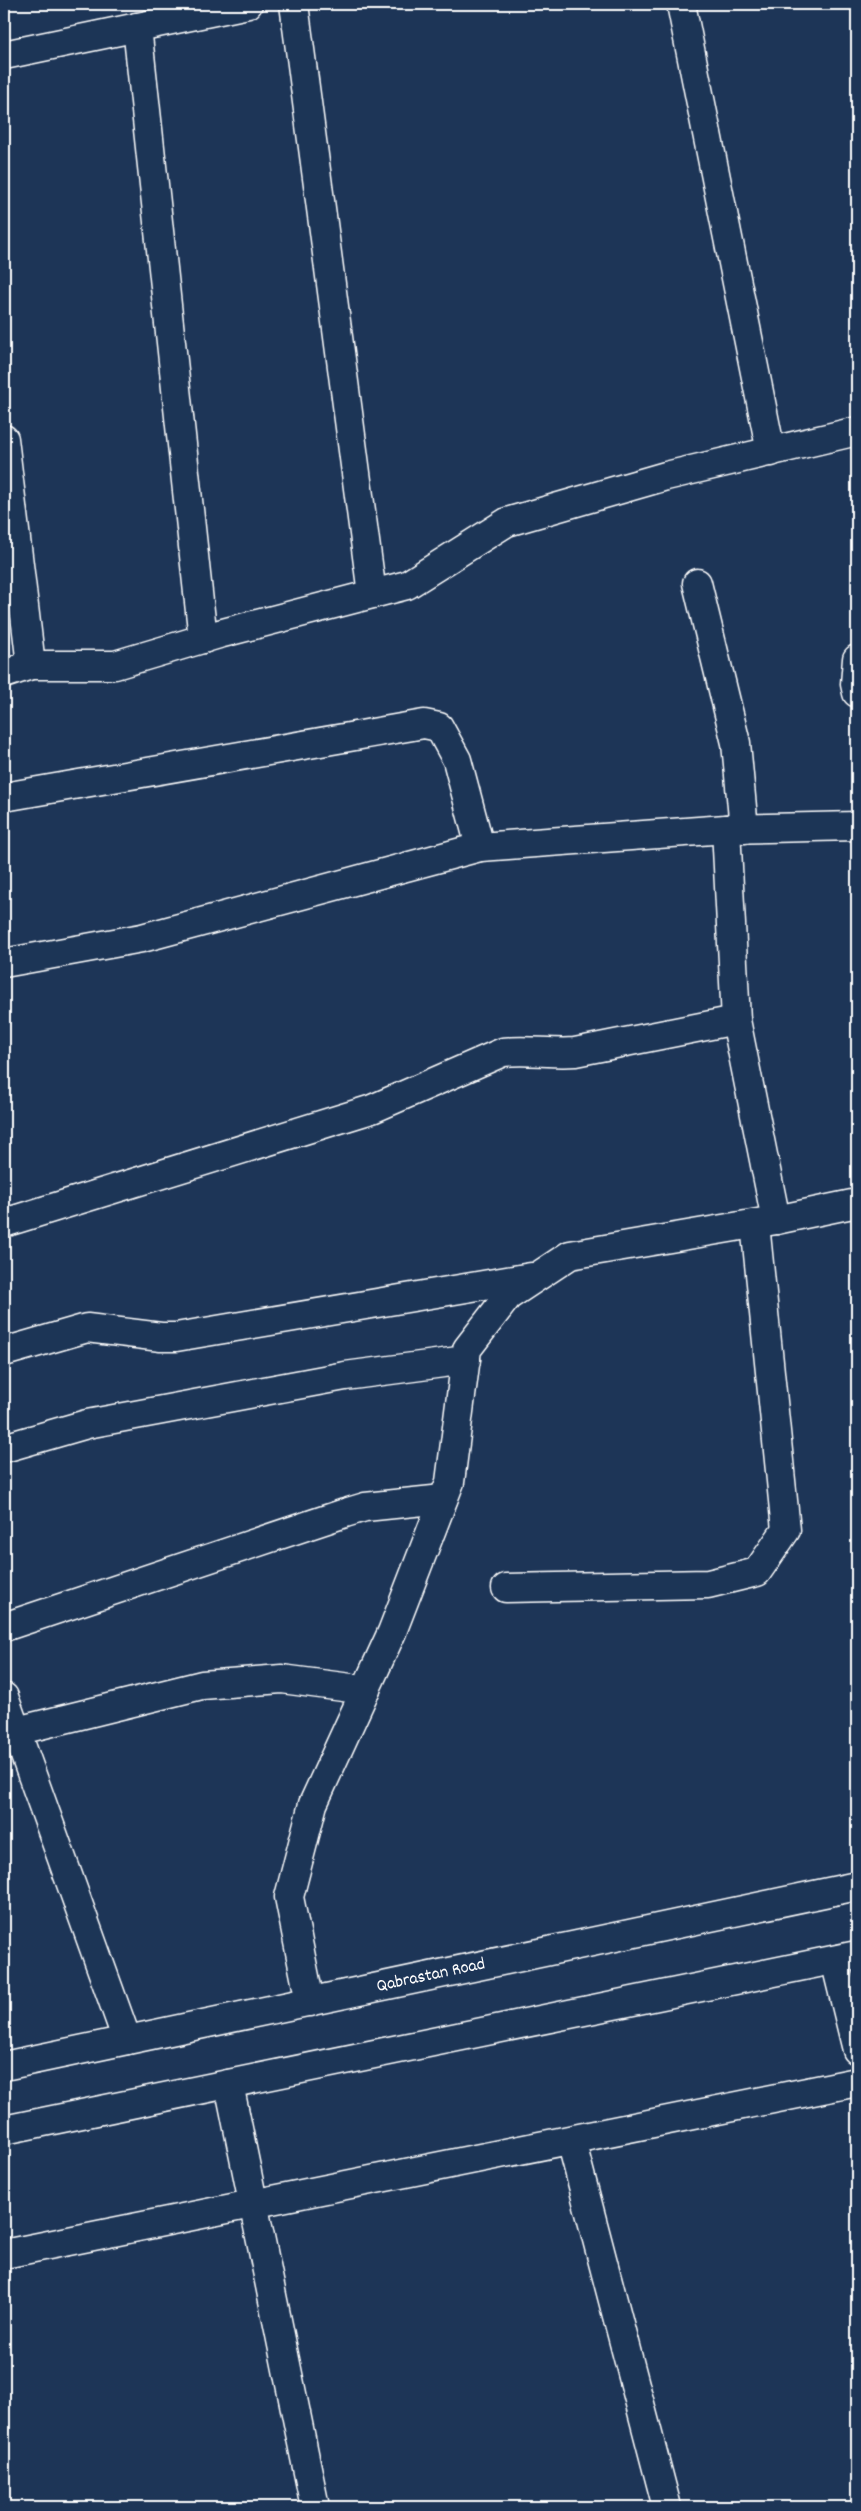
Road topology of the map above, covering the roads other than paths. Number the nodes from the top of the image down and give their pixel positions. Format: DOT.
graph roads {
  1 [pos="248,4"];
  2 [pos="294,4"];
  3 [pos="682,4"];
  4 [pos="137,27"];
  5 [pos="4,55"];
  6 [pos="857,431"];
  7 [pos="4,439"];
  8 [pos="771,452"];
  9 [pos="697,583"];
  10 [pos="372,594"];
  11 [pos="203,639"];
  12 [pos="857,659"];
  13 [pos="31,665"];
  14 [pos="4,674"];
  15 [pos="857,693"];
  16 [pos="4,797"];
  17 [pos="857,826"];
  18 [pos="735,829"];
  19 [pos="480,847"];
  20 [pos="4,963"];
  21 [pos="736,1020"];
  22 [pos="857,1203"];
  23 [pos="766,1222"];
  24 [pos="4,1223"];
  25 [pos="540,1276"];
  26 [pos="4,1352"];
  27 [pos="466,1360"];
  28 [pos="4,1448"];
  29 [pos="443,1499"];
  30 [pos="506,1588"];
  31 [pos="4,1627"];
  32 [pos="366,1690"];
  33 [pos="4,1697"];
  34 [pos="10,1732"];
  35 [pos="857,1886"];
  36 [pos="846,1957"];
  37 [pos="310,2002"];
  38 [pos="127,2040"];
  39 [pos="857,2050"];
  40 [pos="4,2066"];
  41 [pos="857,2082"];
  42 [pos="229,2084"];
  43 [pos="4,2130"];
  44 [pos="571,2140"];
  45 [pos="253,2204"];
  46 [pos="4,2254"];
  47 [pos="315,2507"];
  48 [pos="666,2507"];
  1 -- 4 [label="street"];
  2 -- 10 [label="street"];
  3 -- 8 [label="street"];
  4 -- 5 [label="street"];
  4 -- 11 [label="street"];
  6 -- 8 [label="street"];
  7 -- 13 [label="street"];
  8 -- 10 [label="street"];
  9 -- 18 [label="street"];
  10 -- 11 [label="street"];
  11 -- 13 [label="street"];
  12 -- 15 [label="street"];
  13 -- 14 [label="street"];
  16 -- 19 [label="street"];
  17 -- 18 [label="street"];
  18 -- 19 [label="street"];
  18 -- 21 [label="street"];
  19 -- 20 [label="street"];
  21 -- 23 [label="street"];
  21 -- 24 [label="street"];
  22 -- 23 [label="street"];
  23 -- 25 [label="street"];
  23 -- 30 [label="street"];
  25 -- 26 [label="street"];
  25 -- 27 [label="street"];
  27 -- 28 [label="street"];
  27 -- 29 [label="street"];
  29 -- 31 [label="street"];
  29 -- 32 [label="street"];
  32 -- 34 [label="street"];
  32 -- 37 [label="street"];
  33 -- 34 [label="street"];
  34 -- 38 [label="street"];
  35 -- 37 [label="street, Qabrastan Road"];
  36 -- 39 [label="street"];
  36 -- 42 [label="street"];
  37 -- 38 [label="street, Qabrastan Road"];
  38 -- 40 [label="street, Qabrastan Road"];
  41 -- 44 [label="street"];
  42 -- 43 [label="street"];
  42 -- 45 [label="street"];
  44 -- 45 [label="street"];
  44 -- 48 [label="street"];
  45 -- 46 [label="street"];
  45 -- 47 [label="street"];
}
